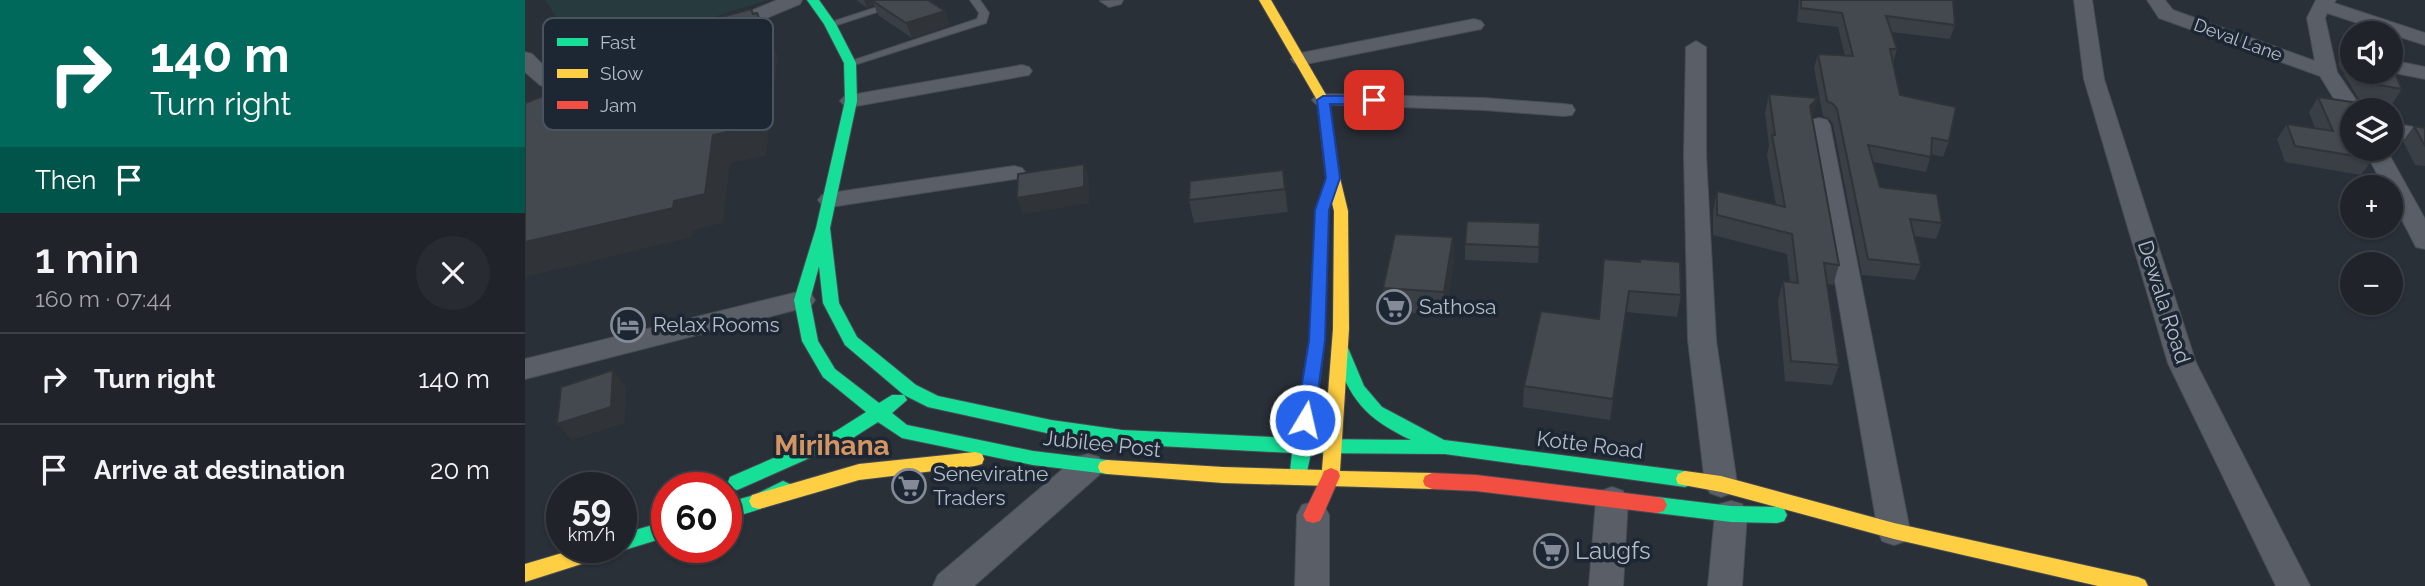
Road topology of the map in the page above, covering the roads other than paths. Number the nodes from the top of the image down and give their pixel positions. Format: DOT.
graph roads {
  1 [pos="793,0"];
  2 [pos="813,0"];
  3 [pos="909,0"];
  4 [pos="975,0"];
  5 [pos="1265,0"];
  6 [pos="2084,0"];
  7 [pos="2157,0"];
  8 [pos="2324,2"];
  9 [pos="750,18"];
  10 [pos="830,24"];
  11 [pos="1474,25"];
  12 [pos="2425,39"];
  13 [pos="1696,47"];
  14 [pos="1301,59"];
  15 [pos="850,63"];
  16 [pos="528,68"];
  17 [pos="2403,68"];
  18 [pos="1022,71"];
  19 [pos="2327,72"];
  20 [pos="2425,73"];
  21 [pos="543,80"];
  22 [pos="2344,98"];
  23 [pos="1323,100"];
  24 [pos="851,101"];
  25 [pos="1564,110"];
  26 [pos="1819,125"];
  27 [pos="2403,132"];
  28 [pos="2425,136"];
  29 [pos="2381,161"];
  30 [pos="1014,173"];
  31 [pos="1333,178"];
  32 [pos="830,200"];
  33 [pos="1322,210"];
  34 [pos="823,228"];
  35 [pos="2425,242"];
  36 [pos="802,300"];
  37 [pos="1318,329"];
  38 [pos="1340,346"];
  39 [pos="525,369"];
  40 [pos="910,390"];
  41 [pos="934,402"];
  42 [pos="880,415"];
  43 [pos="902,431"];
  44 [pos="880,442"];
  45 [pos="1301,446"];
  46 [pos="1332,447"];
  47 [pos="1445,447"];
  48 [pos="1023,456"];
  49 [pos="846,458"];
  50 [pos="1088,466"];
  51 [pos="1331,476"];
  52 [pos="1299,477"];
  53 [pos="742,480"];
  54 [pos="1612,499"];
  55 [pos="1726,499"];
  56 [pos="759,501"];
  57 [pos="742,506"];
  58 [pos="1313,515"];
  59 [pos="1839,516"];
  60 [pos="1893,531"];
  61 [pos="557,563"];
  62 [pos="525,573"];
  63 [pos="950,586"];
  64 [pos="1313,586"];
  65 [pos="1606,586"];
  66 [pos="1725,586"];
  67 [pos="2131,586"];
  68 [pos="2138,586"];
  69 [pos="2293,586"];
  1 -- 9 [label="street"];
  2 -- 10 [label="main road"];
  3 -- 10 [label="lane"];
  4 -- 15 [label="lane"];
  5 -- 14 [label="main road"];
  6 -- 69 [label="street, Dewala Road"];
  7 -- 19 [label="street, Deval Lane"];
  8 -- 12 [label="street"];
  8 -- 19 [label="street"];
  10 -- 15 [label="main road"];
  11 -- 14 [label="street"];
  13 -- 55 [label="street"];
  14 -- 23 [label="main road"];
  15 -- 24 [label="main road"];
  16 -- 21 [label="street"];
  17 -- 20 [label="street"];
  18 -- 24 [label="street"];
  19 -- 22 [label="street"];
  23 -- 25 [label="street"];
  23 -- 31 [label="main road"];
  24 -- 32 [label="main road"];
  26 -- 60 [label="street"];
  27 -- 28 [label="street"];
  29 -- 35 [label="street"];
  30 -- 32 [label="street"];
  31 -- 33 [label="main road"];
  31 -- 38 [label="main road"];
  32 -- 34 [label="main road"];
  34 -- 36 [label="main road"];
  34 -- 40 [label="main road, Jubilee Post"];
  36 -- 39 [label="street"];
  36 -- 42 [label="main road"];
  37 -- 45 [label="main road"];
  38 -- 46 [label="main road"];
  38 -- 47 [label="main road"];
  40 -- 41 [label="main road, Jubilee Post"];
  40 -- 42 [label="main road"];
  41 -- 43 [label="main road"];
  41 -- 45 [label="main road, Jubilee Post"];
  42 -- 43 [label="main road"];
  42 -- 53 [label="main road"];
  43 -- 44 [label="main road"];
  43 -- 48 [label="main road, Jubilee Post"];
  45 -- 46 [label="main road, Jubilee Post"];
  45 -- 52 [label="main road"];
  46 -- 47 [label="main road, Kotte Road"];
  46 -- 51 [label="main road"];
  47 -- 55 [label="main road, Kotte Road"];
  48 -- 50 [label="main road, Jubilee Post"];
  48 -- 56 [label="main road"];
  49 -- 56 [label="main road"];
  50 -- 52 [label="main road, Jubilee Post"];
  50 -- 63 [label="street"];
  51 -- 52 [label="main road, Jubilee Post"];
  51 -- 54 [label="main road, Kotte Road"];
  51 -- 58 [label="main road"];
  52 -- 58 [label="main road"];
  54 -- 55 [label="main road, Kotte Road"];
  54 -- 65 [label="street"];
  55 -- 59 [label="main road, Kotte Road"];
  55 -- 59 [label="main road, Kotte Road"];
  55 -- 66 [label="street"];
  56 -- 57 [label="main road"];
  58 -- 64 [label="street"];
  59 -- 60 [label="main road, Kotte Road"];
  60 -- 67 [label="main road, Kotte Road"];
  61 -- 62 [label="main road"];
  67 -- 68 [label="main road, Kotte Road"];
}
